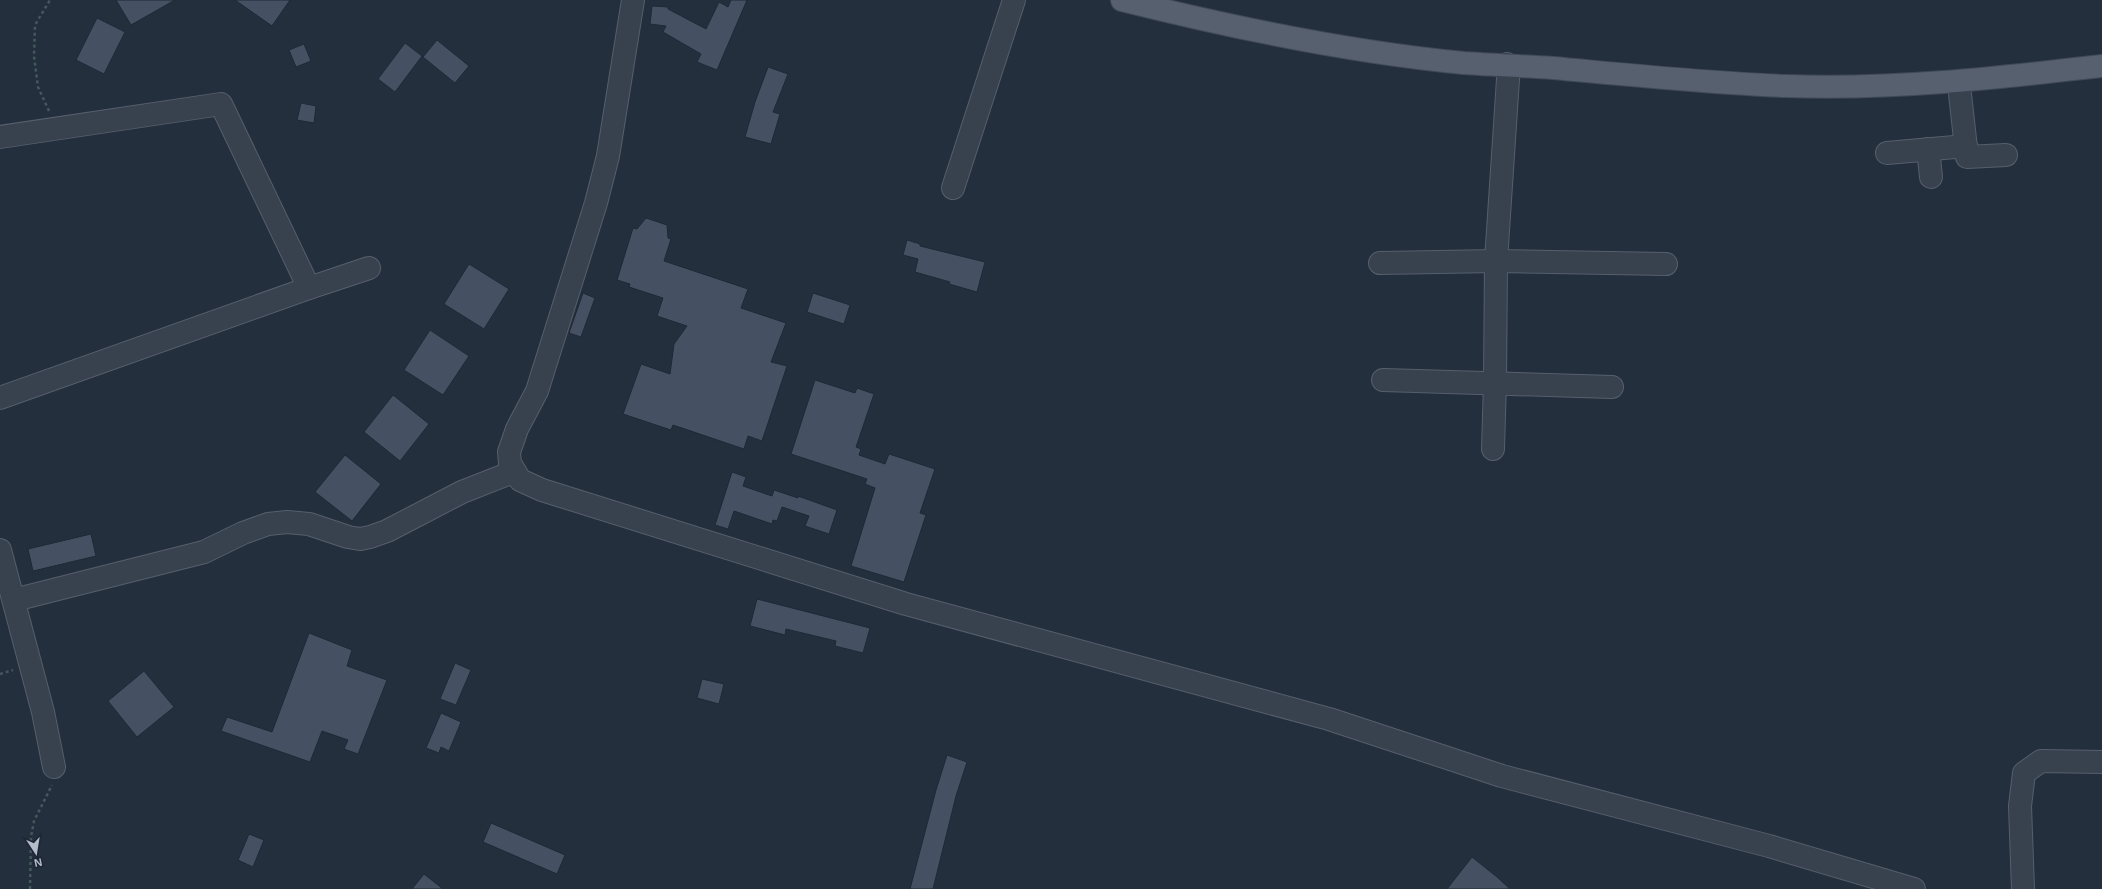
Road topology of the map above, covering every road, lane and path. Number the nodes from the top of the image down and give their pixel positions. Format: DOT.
graph roads {
  1 [pos="50,0"];
  2 [pos="633,0"];
  3 [pos="1014,0"];
  4 [pos="1122,0"];
  5 [pos="2102,66"];
  6 [pos="1508,72"];
  7 [pos="2102,79"];
  8 [pos="1960,94"];
  9 [pos="61,128"];
  10 [pos="0,137"];
  11 [pos="1966,146"];
  12 [pos="1928,149"];
  13 [pos="1887,153"];
  14 [pos="2006,156"];
  15 [pos="1931,177"];
  16 [pos="953,188"];
  17 [pos="1496,261"];
  18 [pos="1380,263"];
  19 [pos="1666,264"];
  20 [pos="369,268"];
  21 [pos="309,288"];
  22 [pos="1383,380"];
  23 [pos="1496,382"];
  24 [pos="1612,387"];
  25 [pos="0,398"];
  26 [pos="1492,449"];
  27 [pos="513,472"];
  28 [pos="0,550"];
  29 [pos="14,600"];
  30 [pos="2102,762"];
  31 [pos="54,767"];
  32 [pos="30,889"];
  33 [pos="1914,889"];
  34 [pos="2023,889"];
  1 -- 9 [label="path"];
  2 -- 27 [label="street"];
  3 -- 16 [label="street"];
  4 -- 6 [label="main road"];
  5 -- 6 [label="main road"];
  6 -- 8 [label="main road"];
  6 -- 17 [label="street"];
  7 -- 8 [label="main road"];
  8 -- 11 [label="street"];
  9 -- 10 [label="street"];
  9 -- 21 [label="street"];
  11 -- 12 [label="street"];
  11 -- 14 [label="street"];
  12 -- 13 [label="street"];
  12 -- 15 [label="street"];
  17 -- 18 [label="street"];
  17 -- 19 [label="street"];
  17 -- 23 [label="street"];
  20 -- 21 [label="street"];
  21 -- 25 [label="street"];
  22 -- 23 [label="street"];
  23 -- 24 [label="street"];
  23 -- 26 [label="street"];
  27 -- 29 [label="street"];
  27 -- 33 [label="street"];
  28 -- 29 [label="street"];
  29 -- 31 [label="street"];
  30 -- 34 [label="street"];
  31 -- 32 [label="path"];
}
